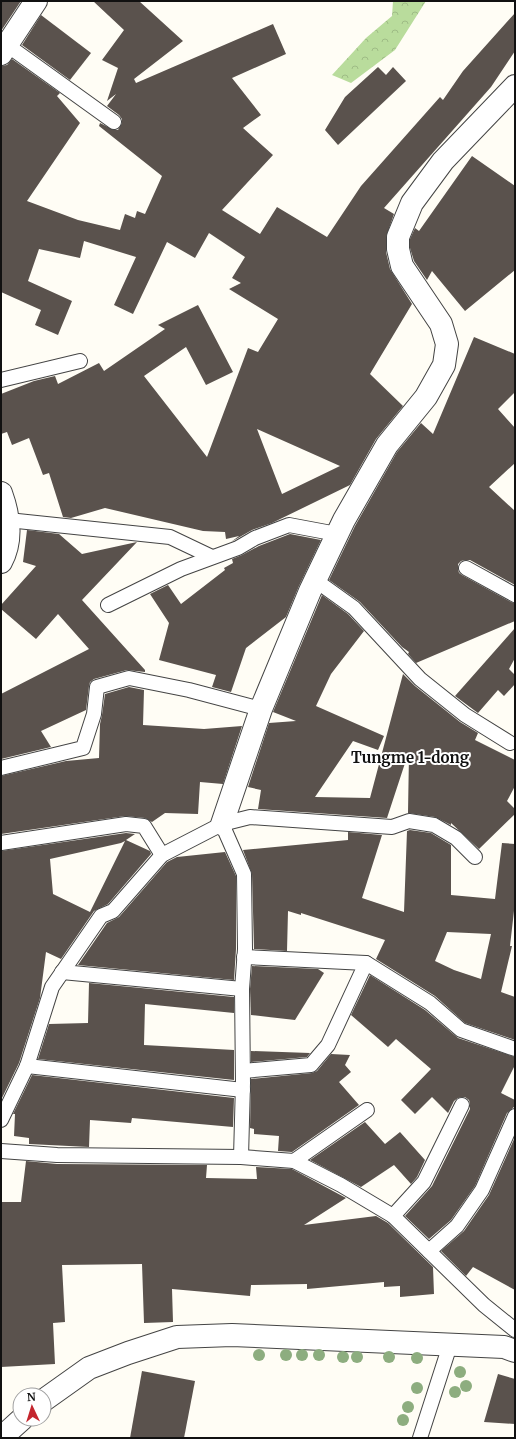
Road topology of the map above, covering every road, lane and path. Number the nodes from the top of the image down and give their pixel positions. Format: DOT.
graph roads {
  1 [pos="36,1"];
  2 [pos="4,50"];
  3 [pos="515,86"];
  4 [pos="114,122"];
  5 [pos="80,361"];
  6 [pos="1,380"];
  7 [pos="1,493"];
  8 [pos="8,520"];
  9 [pos="337,534"];
  10 [pos="212,558"];
  11 [pos="1,562"];
  12 [pos="466,568"];
  13 [pos="315,580"];
  14 [pos="515,595"];
  15 [pos="108,605"];
  16 [pos="261,709"];
  17 [pos="510,743"];
  18 [pos="1,768"];
  19 [pos="222,824"];
  20 [pos="1,843"];
  21 [pos="162,855"];
  22 [pos="475,857"];
  23 [pos="244,957"];
  24 [pos="366,963"];
  25 [pos="62,972"];
  26 [pos="242,989"];
  27 [pos="515,1049"];
  28 [pos="27,1066"];
  29 [pos="243,1071"];
  30 [pos="243,1090"];
  31 [pos="462,1105"];
  32 [pos="367,1110"];
  33 [pos="515,1116"];
  34 [pos="1,1120"];
  35 [pos="1,1151"];
  36 [pos="241,1157"];
  37 [pos="294,1161"];
  38 [pos="393,1216"];
  39 [pos="429,1251"];
  40 [pos="512,1340"];
  41 [pos="450,1345"];
  42 [pos="52,1394"];
  43 [pos="13,1427"];
  44 [pos="1,1438"];
  45 [pos="420,1438"];
  1 -- 2 [label="street"];
  2 -- 4 [label="lane"];
  3 -- 9 [label="street"];
  5 -- 6 [label="lane"];
  7 -- 8 [label="street"];
  8 -- 10 [label="lane"];
  8 -- 11 [label="street"];
  9 -- 10 [label="lane"];
  9 -- 13 [label="street"];
  10 -- 15 [label="lane"];
  12 -- 14 [label="lane"];
  13 -- 16 [label="street"];
  13 -- 17 [label="lane"];
  16 -- 18 [label="lane"];
  16 -- 19 [label="street"];
  19 -- 21 [label="lane"];
  19 -- 22 [label="lane"];
  19 -- 23 [label="lane"];
  20 -- 21 [label="lane"];
  21 -- 25 [label="lane"];
  23 -- 24 [label="lane"];
  23 -- 26 [label="lane"];
  24 -- 27 [label="lane"];
  24 -- 29 [label="lane"];
  25 -- 26 [label="lane"];
  25 -- 28 [label="lane"];
  26 -- 29 [label="lane"];
  28 -- 30 [label="lane"];
  28 -- 34 [label="lane"];
  29 -- 30 [label="lane"];
  30 -- 36 [label="lane"];
  31 -- 38 [label="lane"];
  32 -- 37 [label="lane"];
  33 -- 39 [label="lane"];
  35 -- 36 [label="lane"];
  36 -- 37 [label="lane"];
  37 -- 38 [label="lane"];
  38 -- 39 [label="lane"];
  39 -- 40 [label="lane"];
  40 -- 41 [label="street"];
  41 -- 42 [label="street"];
  41 -- 45 [label="lane"];
  43 -- 44 [label="street"];
}
